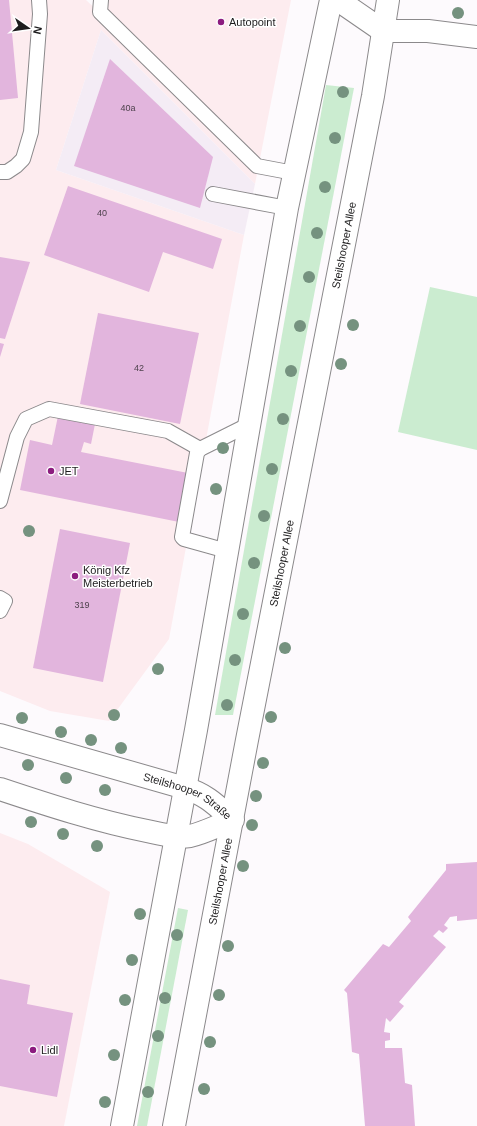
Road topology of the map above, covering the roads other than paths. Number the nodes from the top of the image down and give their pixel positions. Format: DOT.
graph roads {
  1 [pos="38,0"];
  2 [pos="101,0"];
  3 [pos="331,0"];
  4 [pos="338,0"];
  5 [pos="388,0"];
  6 [pos="383,31"];
  7 [pos="477,37"];
  8 [pos="0,172"];
  9 [pos="294,173"];
  10 [pos="213,194"];
  11 [pos="287,208"];
  12 [pos="250,424"];
  13 [pos="200,449"];
  14 [pos="0,501"];
  15 [pos="227,551"];
  16 [pos="0,598"];
  17 [pos="0,611"];
  18 [pos="0,735"];
  19 [pos="185,788"];
  20 [pos="0,789"];
  21 [pos="232,820"];
  22 [pos="176,837"];
  23 [pos="122,1126"];
  24 [pos="174,1126"];
  1 -- 8 [label="lane"];
  2 -- 9 [label="lane"];
  3 -- 9 [label="main road"];
  4 -- 6 [label="main road"];
  5 -- 6 [label="main road, Steilshooper Allee"];
  6 -- 7 [label="main road"];
  6 -- 21 [label="main road, Steilshooper Allee"];
  9 -- 11 [label="main road"];
  10 -- 11 [label="lane"];
  11 -- 12 [label="main road"];
  12 -- 13 [label="lane"];
  12 -- 15 [label="main road"];
  13 -- 14 [label="lane"];
  13 -- 15 [label="lane"];
  15 -- 19 [label="main road"];
  16 -- 17 [label="lane"];
  18 -- 19 [label="main road, Steilshooper Straße"];
  19 -- 21 [label="main road, Steilshooper Straße"];
  19 -- 22 [label="main road"];
  20 -- 22 [label="main road, Steilshooper Straße"];
  21 -- 22 [label="main road, Steilshooper Straße"];
  21 -- 24 [label="main road, Steilshooper Allee"];
  22 -- 23 [label="main road"];
}
